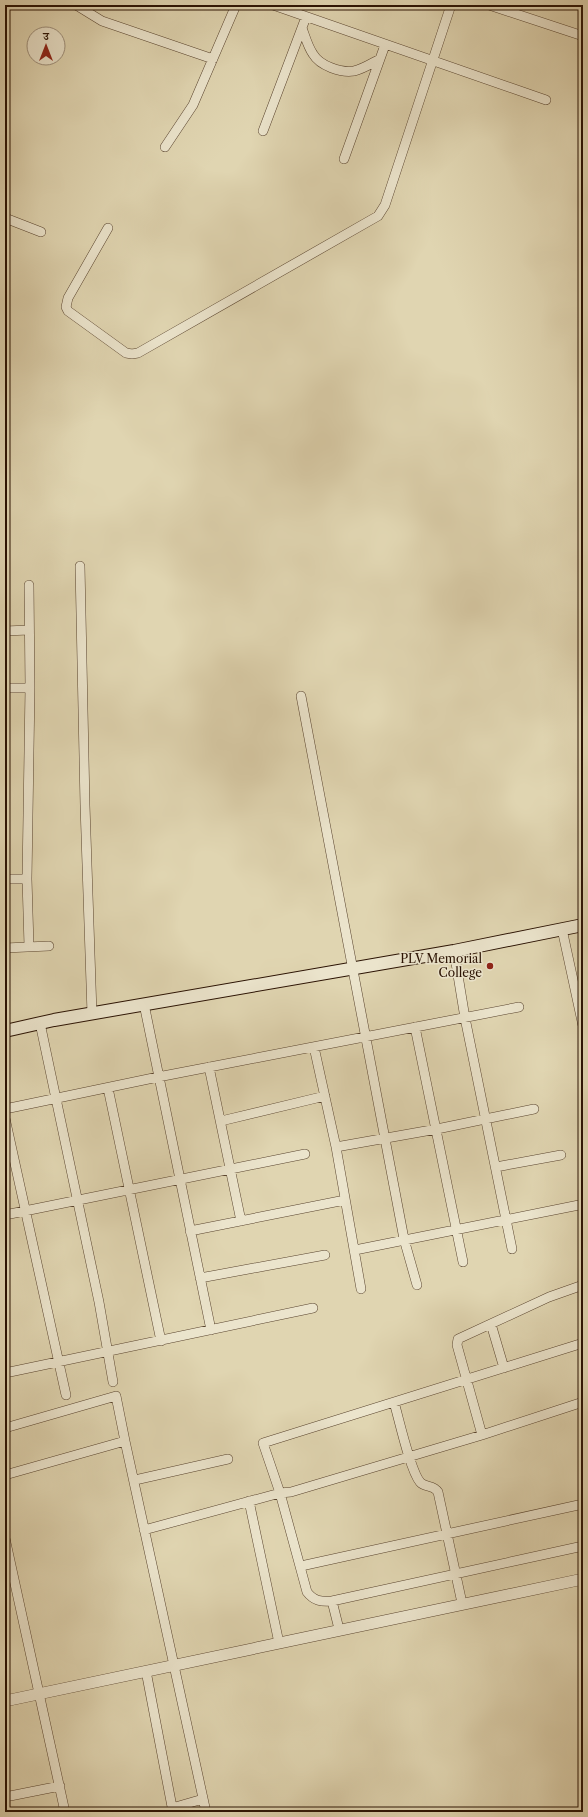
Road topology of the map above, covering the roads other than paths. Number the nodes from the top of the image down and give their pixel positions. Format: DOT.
graph roads {
  1 [pos="76,5"];
  2 [pos="236,5"];
  3 [pos="272,5"];
  4 [pos="451,5"];
  5 [pos="489,5"];
  6 [pos="306,17"];
  7 [pos="302,28"];
  8 [pos="583,36"];
  9 [pos="385,45"];
  10 [pos="213,59"];
  11 [pos="380,59"];
  12 [pos="432,60"];
  13 [pos="546,100"];
  14 [pos="263,131"];
  15 [pos="165,147"];
  16 [pos="344,159"];
  17 [pos="5,218"];
  18 [pos="108,228"];
  19 [pos="41,232"];
  20 [pos="80,566"];
  21 [pos="29,585"];
  22 [pos="29,630"];
  23 [pos="5,631"];
  24 [pos="5,688"];
  25 [pos="30,688"];
  26 [pos="301,696"];
  27 [pos="5,879"];
  28 [pos="27,879"];
  29 [pos="583,925"];
  30 [pos="562,929"];
  31 [pos="29,946"];
  32 [pos="49,946"];
  33 [pos="5,948"];
  34 [pos="454,951"];
  35 [pos="351,969"];
  36 [pos="144,1004"];
  37 [pos="519,1007"];
  38 [pos="92,1014"];
  39 [pos="465,1018"];
  40 [pos="40,1023"];
  41 [pos="583,1026"];
  42 [pos="416,1027"];
  43 [pos="5,1031"];
  44 [pos="366,1037"];
  45 [pos="314,1047"];
  46 [pos="209,1067"];
  47 [pos="158,1077"];
  48 [pos="108,1088"];
  49 [pos="325,1096"];
  50 [pos="56,1099"];
  51 [pos="534,1109"];
  52 [pos="5,1110"];
  53 [pos="5,1118"];
  54 [pos="486,1119"];
  55 [pos="220,1121"];
  56 [pos="437,1129"];
  57 [pos="385,1138"];
  58 [pos="336,1147"];
  59 [pos="305,1154"];
  60 [pos="561,1155"];
  61 [pos="10,1162"];
  62 [pos="496,1167"];
  63 [pos="231,1169"];
  64 [pos="180,1180"];
  65 [pos="129,1190"];
  66 [pos="345,1200"];
  67 [pos="77,1201"];
  68 [pos="578,1205"];
  69 [pos="25,1211"];
  70 [pos="5,1216"];
  71 [pos="506,1219"];
  72 [pos="241,1221"];
  73 [pos="456,1228"];
  74 [pos="190,1231"];
  75 [pos="404,1239"];
  76 [pos="512,1249"];
  77 [pos="354,1250"];
  78 [pos="325,1255"];
  79 [pos="463,1262"];
  80 [pos="200,1278"];
  81 [pos="417,1285"];
  82 [pos="583,1285"];
  83 [pos="361,1289"];
  84 [pos="313,1308"];
  85 [pos="491,1324"];
  86 [pos="211,1330"];
  87 [pos="161,1341"];
  88 [pos="583,1343"];
  89 [pos="108,1353"];
  90 [pos="5,1363"];
  91 [pos="58,1363"];
  92 [pos="504,1368"];
  93 [pos="6,1373"];
  94 [pos="466,1379"];
  95 [pos="113,1382"];
  96 [pos="66,1395"];
  97 [pos="394,1402"];
  98 [pos="583,1402"];
  99 [pos="5,1428"];
  100 [pos="482,1435"];
  101 [pos="125,1441"];
  102 [pos="410,1457"];
  103 [pos="228,1459"];
  104 [pos="5,1475"];
  105 [pos="135,1480"];
  106 [pos="280,1493"];
  107 [pos="249,1502"];
  108 [pos="583,1504"];
  109 [pos="144,1530"];
  110 [pos="448,1534"];
  111 [pos="5,1538"];
  112 [pos="583,1546"];
  113 [pos="301,1566"];
  114 [pos="455,1574"];
  115 [pos="583,1579"];
  116 [pos="332,1601"];
  117 [pos="462,1603"];
  118 [pos="339,1629"];
  119 [pos="279,1643"];
  120 [pos="174,1665"];
  121 [pos="146,1671"];
  122 [pos="40,1693"];
  123 [pos="5,1701"];
  124 [pos="60,1786"];
  125 [pos="5,1797"];
  126 [pos="203,1799"];
  127 [pos="172,1810"];
  128 [pos="65,1812"];
  129 [pos="206,1812"];
  1 -- 10 [label="street"];
  2 -- 10 [label="street"];
  3 -- 6 [label="street"];
  4 -- 12 [label="street"];
  5 -- 8 [label="street"];
  6 -- 7 [label="street"];
  6 -- 9 [label="street"];
  7 -- 11 [label="street"];
  7 -- 14 [label="street"];
  9 -- 11 [label="street"];
  9 -- 12 [label="street"];
  10 -- 15 [label="street"];
  11 -- 16 [label="street"];
  12 -- 13 [label="street"];
  12 -- 18 [label="street"];
  17 -- 19 [label="street"];
  20 -- 38 [label="street"];
  21 -- 22 [label="street"];
  22 -- 23 [label="street"];
  22 -- 25 [label="street"];
  24 -- 25 [label="street"];
  25 -- 28 [label="street"];
  26 -- 35 [label="street"];
  27 -- 28 [label="street"];
  28 -- 31 [label="street"];
  29 -- 30 [label="main road"];
  30 -- 34 [label="main road"];
  30 -- 41 [label="street"];
  31 -- 32 [label="street"];
  31 -- 33 [label="street"];
  34 -- 35 [label="main road"];
  34 -- 39 [label="street"];
  35 -- 36 [label="main road"];
  35 -- 44 [label="street"];
  36 -- 38 [label="main road"];
  36 -- 47 [label="street"];
  37 -- 39 [label="street"];
  38 -- 40 [label="main road"];
  39 -- 42 [label="street"];
  39 -- 54 [label="street"];
  40 -- 43 [label="main road"];
  40 -- 50 [label="street"];
  42 -- 44 [label="street"];
  42 -- 56 [label="street"];
  44 -- 45 [label="street"];
  44 -- 57 [label="street"];
  45 -- 46 [label="street"];
  45 -- 49 [label="street"];
  46 -- 47 [label="street"];
  46 -- 55 [label="street"];
  47 -- 48 [label="street"];
  47 -- 64 [label="street"];
  48 -- 50 [label="street"];
  48 -- 65 [label="street"];
  49 -- 55 [label="street"];
  49 -- 58 [label="street"];
  50 -- 52 [label="street"];
  50 -- 67 [label="street"];
  51 -- 54 [label="street"];
  53 -- 61 [label="street"];
  54 -- 56 [label="street"];
  54 -- 62 [label="street"];
  55 -- 63 [label="street"];
  56 -- 57 [label="street"];
  56 -- 73 [label="street"];
  57 -- 58 [label="street"];
  57 -- 75 [label="street"];
  58 -- 66 [label="street"];
  59 -- 63 [label="street"];
  60 -- 62 [label="street"];
  61 -- 69 [label="street"];
  62 -- 71 [label="street"];
  63 -- 64 [label="street"];
  63 -- 72 [label="street"];
  64 -- 65 [label="street"];
  64 -- 74 [label="street"];
  65 -- 67 [label="street"];
  65 -- 87 [label="street"];
  66 -- 72 [label="street"];
  66 -- 77 [label="street"];
  67 -- 69 [label="street"];
  67 -- 89 [label="street"];
  68 -- 71 [label="street"];
  69 -- 70 [label="street"];
  69 -- 91 [label="street"];
  71 -- 73 [label="street"];
  71 -- 76 [label="street"];
  72 -- 74 [label="street"];
  73 -- 75 [label="street"];
  73 -- 79 [label="street"];
  74 -- 80 [label="street"];
  75 -- 77 [label="street"];
  75 -- 81 [label="street"];
  77 -- 83 [label="street"];
  78 -- 80 [label="street"];
  80 -- 86 [label="street"];
  82 -- 85 [label="street"];
  84 -- 86 [label="street"];
  85 -- 92 [label="street"];
  85 -- 94 [label="street"];
  86 -- 87 [label="street"];
  87 -- 89 [label="street"];
  88 -- 92 [label="street"];
  89 -- 91 [label="street"];
  89 -- 95 [label="street"];
  90 -- 93 [label="street"];
  91 -- 93 [label="street"];
  91 -- 96 [label="street"];
  92 -- 94 [label="street"];
  94 -- 97 [label="street"];
  94 -- 100 [label="street"];
  97 -- 102 [label="street"];
  97 -- 106 [label="street"];
  98 -- 100 [label="street"];
  99 -- 101 [label="street"];
  100 -- 102 [label="street"];
  101 -- 104 [label="street"];
  101 -- 105 [label="street"];
  102 -- 106 [label="street"];
  102 -- 110 [label="street"];
  103 -- 105 [label="street"];
  105 -- 109 [label="street"];
  106 -- 107 [label="street"];
  106 -- 113 [label="street"];
  107 -- 109 [label="street"];
  107 -- 119 [label="street"];
  108 -- 110 [label="street"];
  109 -- 120 [label="street"];
  110 -- 113 [label="street"];
  110 -- 114 [label="street"];
  111 -- 122 [label="street"];
  112 -- 114 [label="street"];
  113 -- 116 [label="street"];
  114 -- 116 [label="street"];
  114 -- 117 [label="street"];
  115 -- 117 [label="street"];
  116 -- 118 [label="street"];
  117 -- 118 [label="street"];
  118 -- 119 [label="street"];
  119 -- 120 [label="street"];
  120 -- 121 [label="street"];
  120 -- 126 [label="street"];
  121 -- 122 [label="street"];
  121 -- 127 [label="street"];
  122 -- 123 [label="street"];
  122 -- 124 [label="street"];
  124 -- 125 [label="street"];
  124 -- 128 [label="street"];
  126 -- 127 [label="street"];
  126 -- 129 [label="street"];
}
